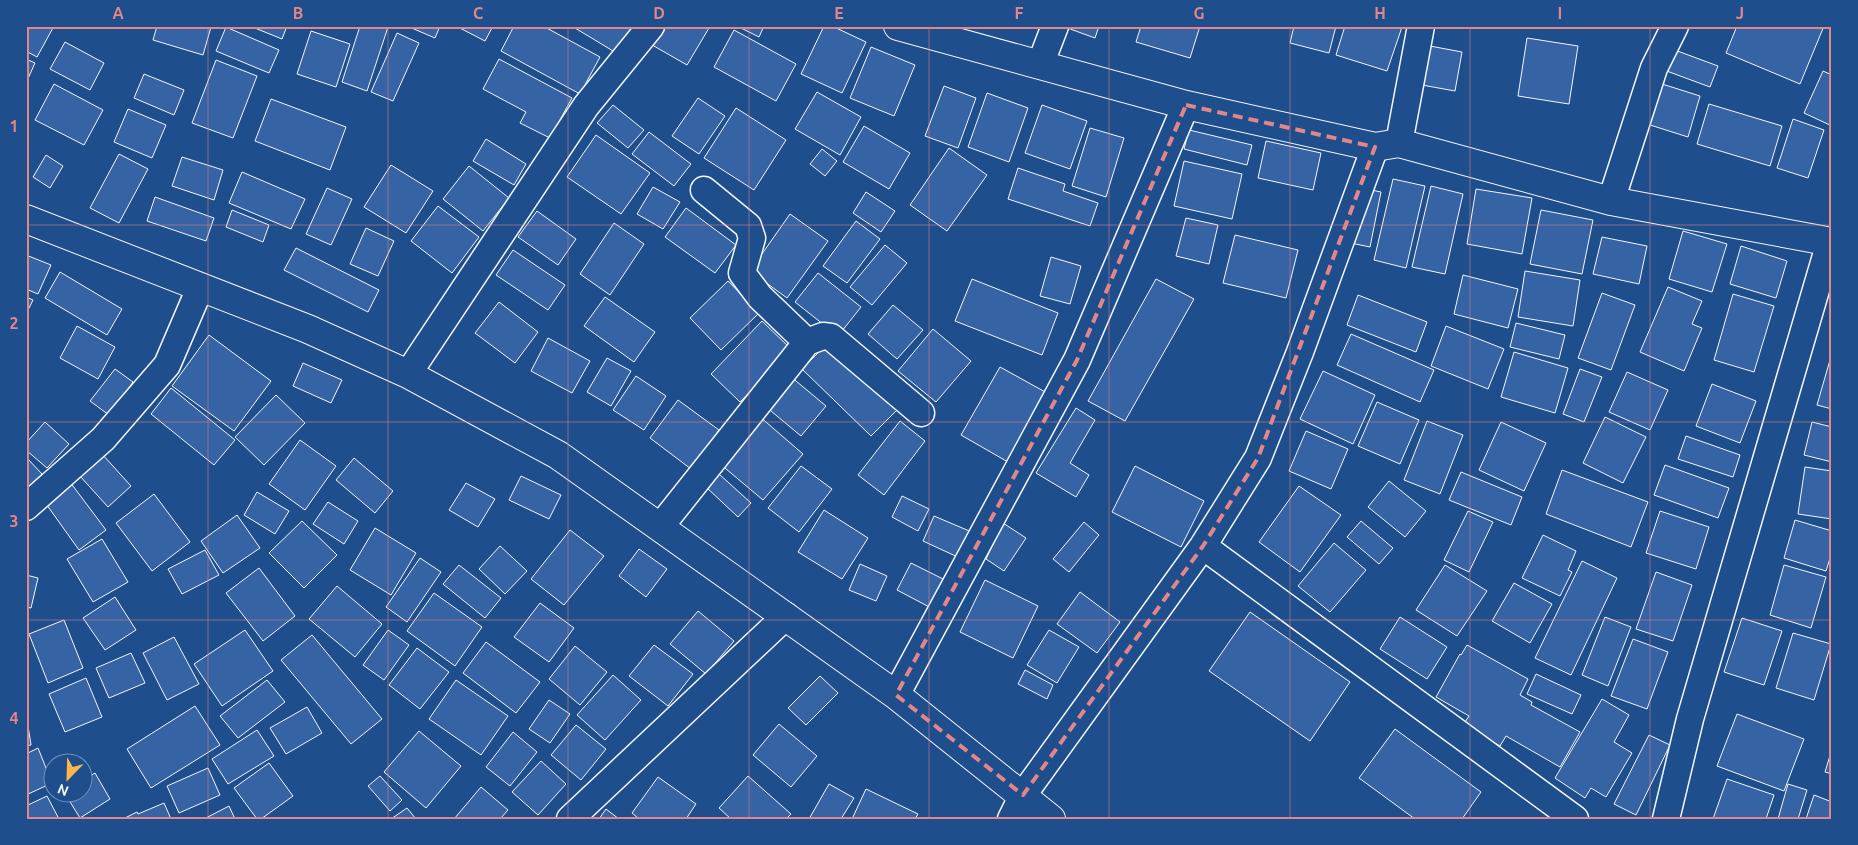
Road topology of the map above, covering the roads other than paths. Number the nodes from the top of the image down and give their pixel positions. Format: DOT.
graph roads {
  1 [pos="651,26"];
  2 [pos="898,26"];
  3 [pos="1055,26"];
  4 [pos="1421,26"];
  5 [pos="1675,26"];
  6 [pos="1040,65"];
  7 [pos="1186,104"];
  8 [pos="1387,145"];
  9 [pos="704,190"];
  10 [pos="1611,201"];
  11 [pos="26,219"];
  12 [pos="1831,242"];
  13 [pos="200,288"];
  14 [pos="807,342"];
  15 [pos="408,374"];
  16 [pos="921,413"];
  17 [pos="26,507"];
  18 [pos="660,527"];
  19 [pos="1203,546"];
  20 [pos="786,616"];
  21 [pos="896,695"];
  22 [pos="1023,795"];
  23 [pos="570,819"];
  24 [pos="1011,819"];
  25 [pos="1051,819"];
  26 [pos="1576,819"];
  27 [pos="1666,819"];
  1 -- 15 [label="street"];
  2 -- 6 [label="main road"];
  3 -- 6 [label="street"];
  4 -- 8 [label="street"];
  5 -- 10 [label="street"];
  6 -- 7 [label="main road"];
  7 -- 8 [label="main road"];
  7 -- 21 [label="street"];
  8 -- 10 [label="main road"];
  8 -- 19 [label="street"];
  9 -- 14 [label="street"];
  10 -- 12 [label="main road"];
  11 -- 13 [label="main road"];
  12 -- 27 [label="street"];
  13 -- 15 [label="main road"];
  13 -- 17 [label="street"];
  14 -- 16 [label="street"];
  14 -- 18 [label="street"];
  15 -- 18 [label="main road"];
  18 -- 20 [label="main road"];
  19 -- 22 [label="street"];
  19 -- 26 [label="street"];
  20 -- 21 [label="main road"];
  20 -- 23 [label="street"];
  21 -- 22 [label="main road"];
  22 -- 24 [label="street"];
  22 -- 25 [label="main road"];
}
